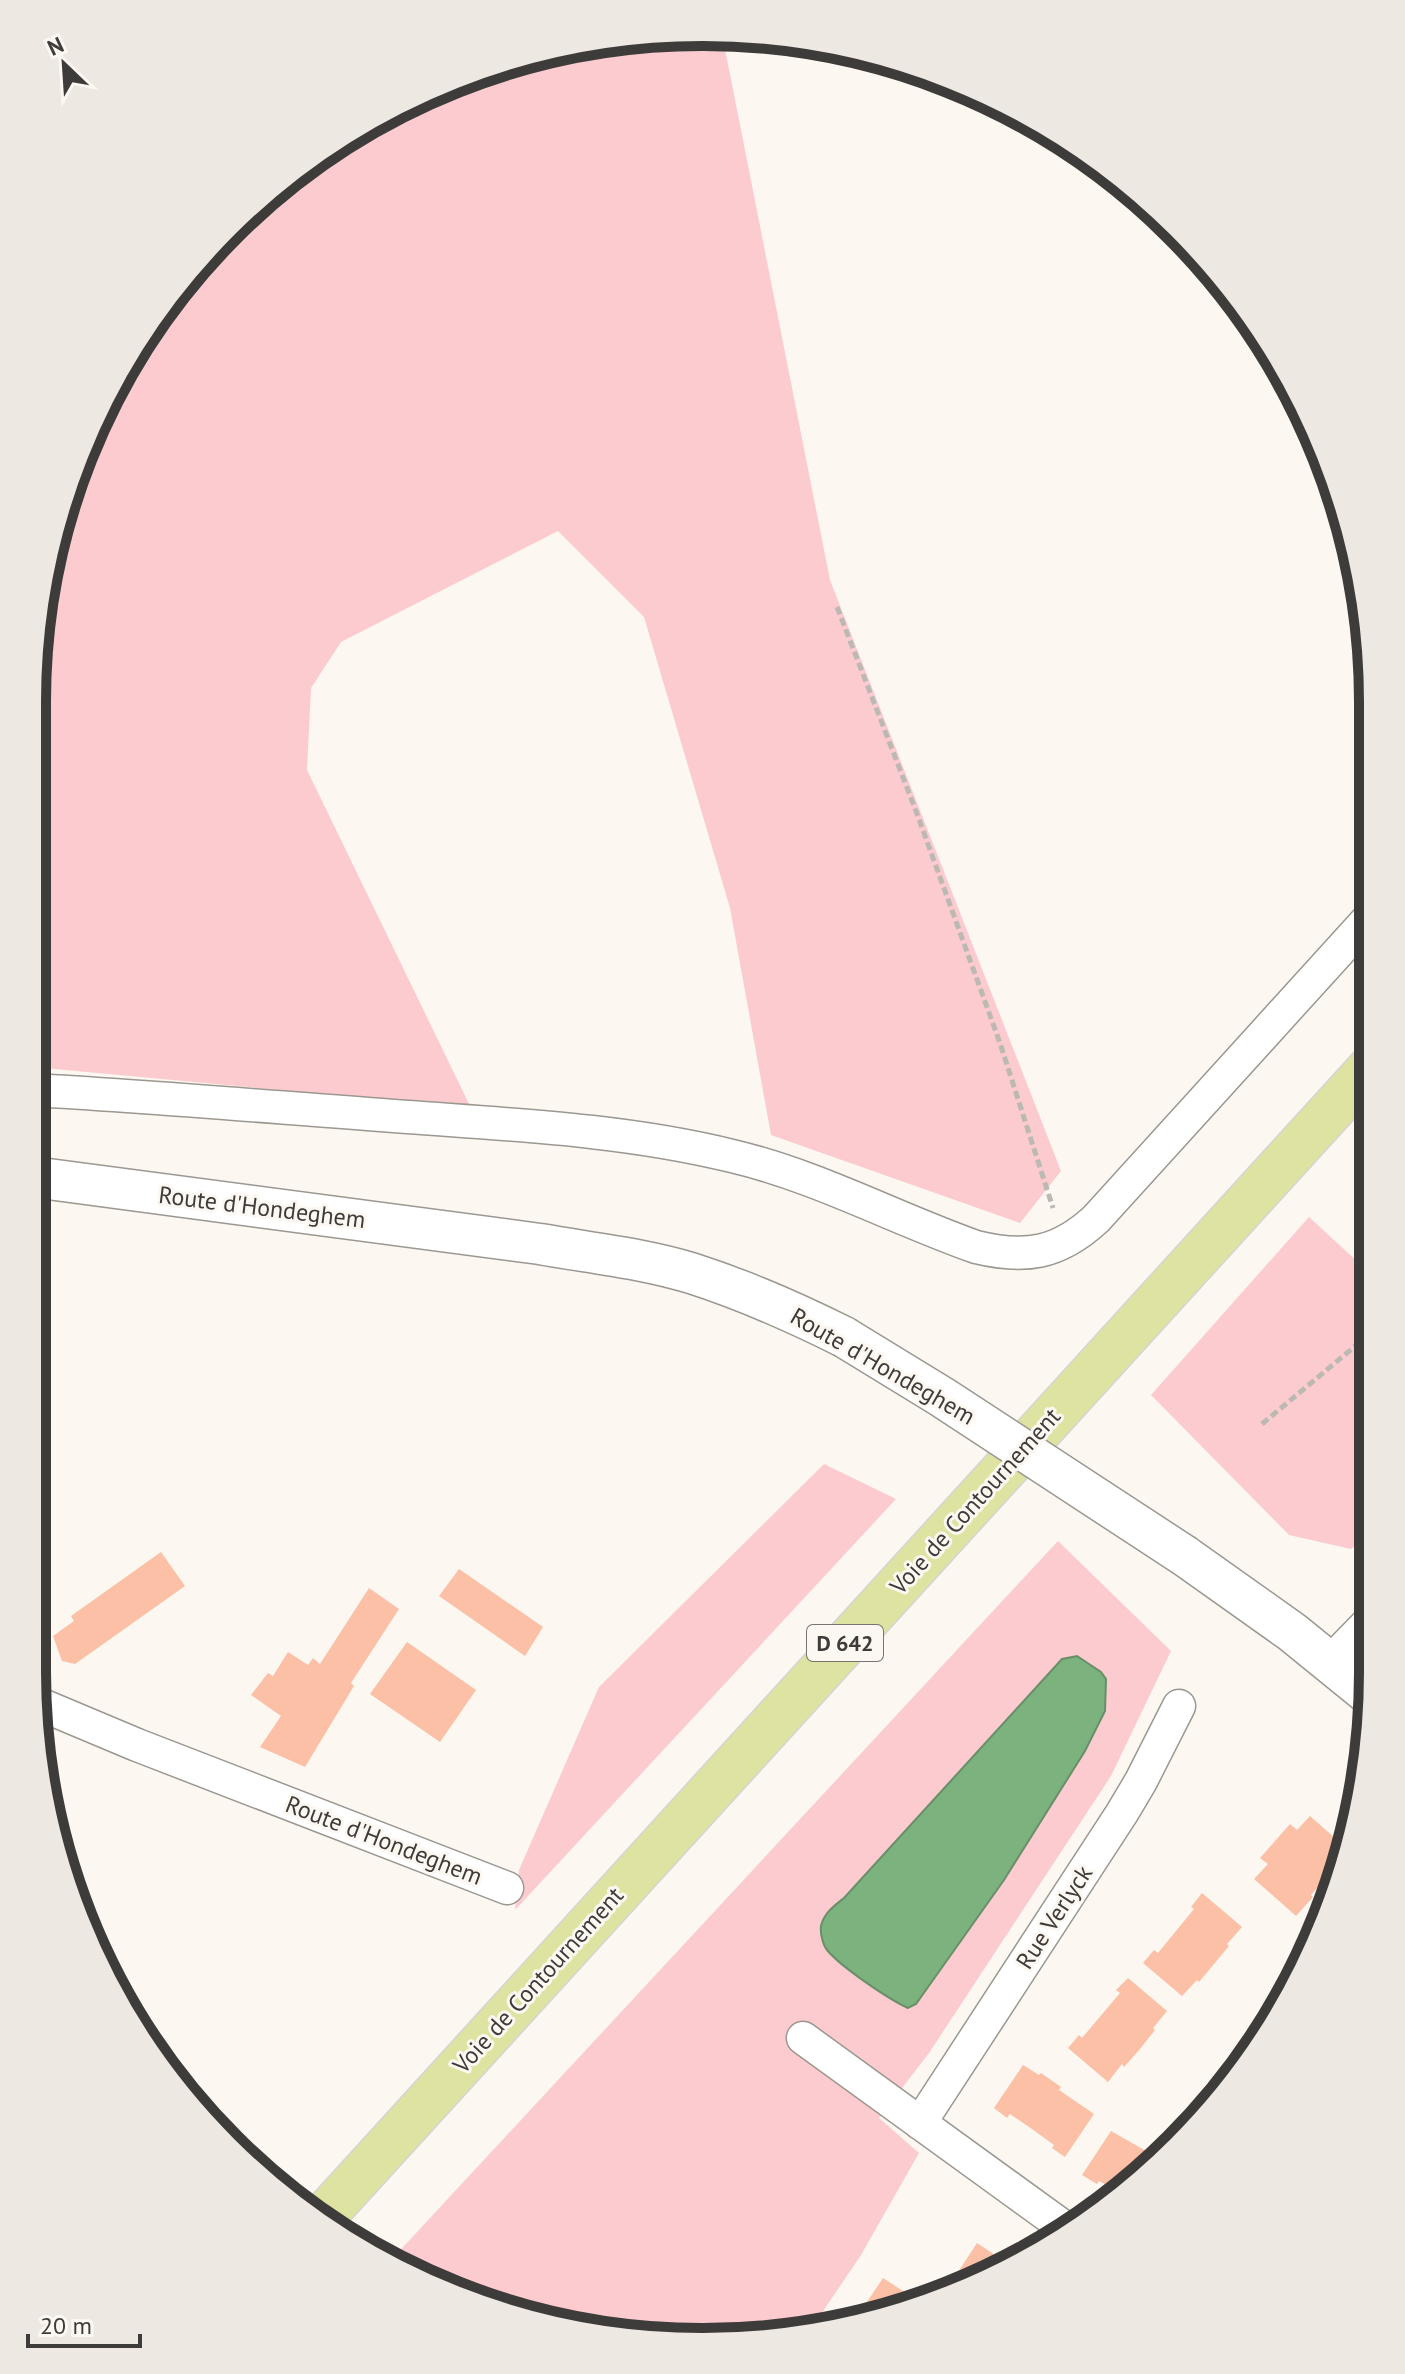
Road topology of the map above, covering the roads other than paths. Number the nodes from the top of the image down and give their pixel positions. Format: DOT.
graph roads {
  1 [pos="1359,929"];
  2 [pos="1359,1080"];
  3 [pos="46,1091"];
  4 [pos="46,1179"];
  5 [pos="1359,1632"];
  6 [pos="1330,1662"];
  7 [pos="1359,1686"];
  8 [pos="1179,1706"];
  9 [pos="47,1707"];
  10 [pos="507,1888"];
  11 [pos="803,2038"];
  12 [pos="920,2123"];
  13 [pos="329,2210"];
  14 [pos="1058,2223"];
  1 -- 3 [label="street"];
  2 -- 13 [label="highway, Voie de Contournement / D 642"];
  4 -- 6 [label="street, Route d'Hondeghem, bridge"];
  5 -- 6 [label="street"];
  6 -- 7 [label="street, Route d'Hondeghem"];
  8 -- 12 [label="street, Rue Verlyck"];
  9 -- 10 [label="street, Route d'Hondeghem"];
  11 -- 12 [label="street"];
  12 -- 14 [label="street"];
}
